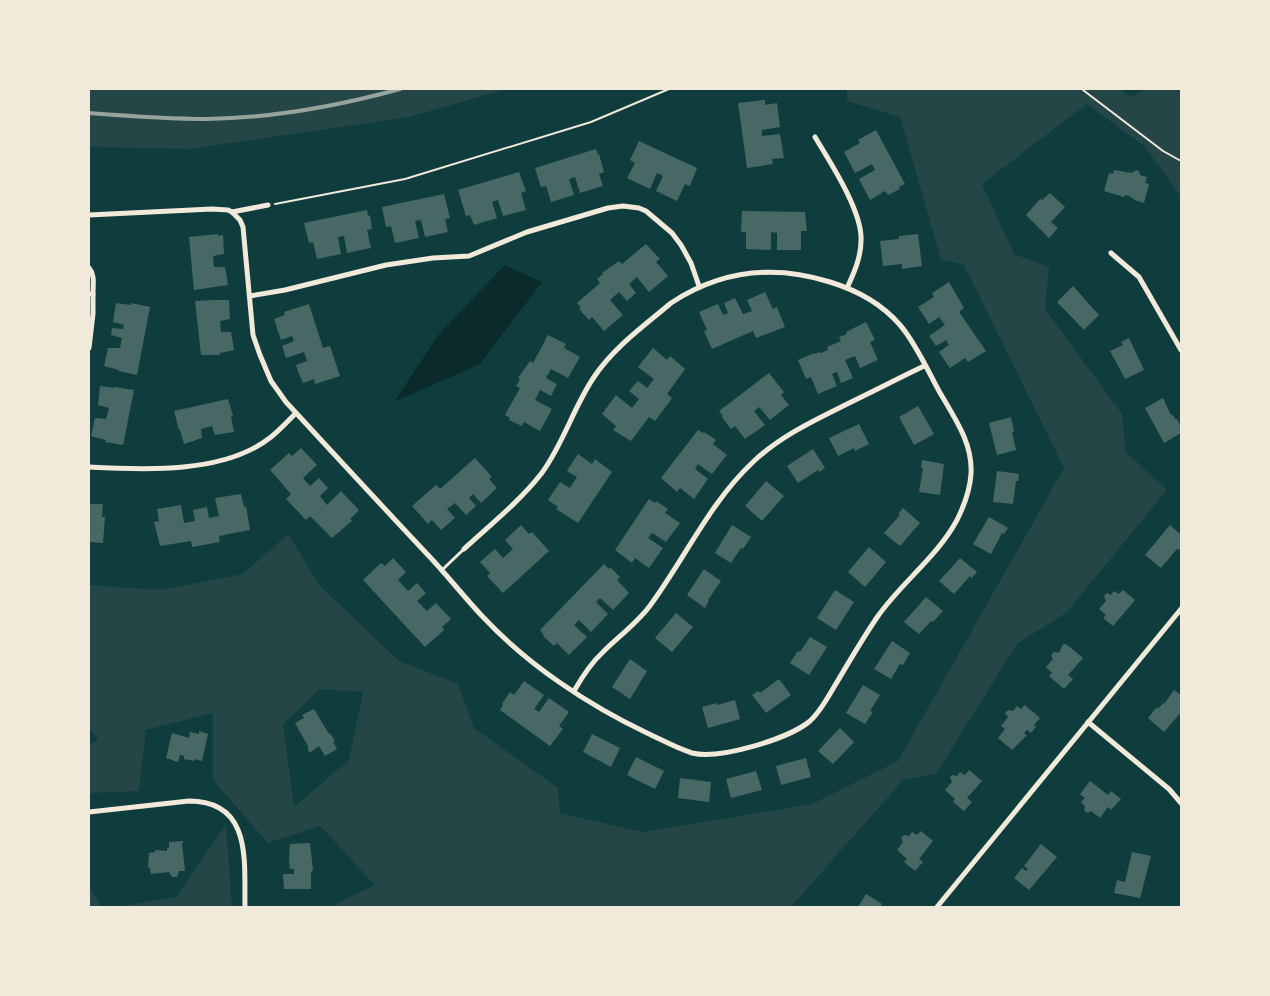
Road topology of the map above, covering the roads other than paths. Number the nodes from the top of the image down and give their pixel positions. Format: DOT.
graph roads {
  1 [pos="815,137"];
  2 [pos="268,205"];
  3 [pos="232,212"];
  4 [pos="89,216"];
  5 [pos="1111,253"];
  6 [pos="89,268"];
  7 [pos="700,286"];
  8 [pos="847,288"];
  9 [pos="91,294"];
  10 [pos="250,296"];
  11 [pos="89,348"];
  12 [pos="1181,350"];
  13 [pos="924,366"];
  14 [pos="296,413"];
  15 [pos="89,467"];
  16 [pos="464,549"];
  17 [pos="442,570"];
  18 [pos="1181,609"];
  19 [pos="574,692"];
  20 [pos="1088,722"];
  21 [pos="1181,803"];
  22 [pos="89,812"];
  23 [pos="245,907"];
  24 [pos="937,907"];
  1 -- 8 [label="street"];
  2 -- 3 [label="street"];
  3 -- 4 [label="street"];
  3 -- 10 [label="street"];
  5 -- 12 [label="street"];
  6 -- 9 [label="street"];
  7 -- 8 [label="street"];
  7 -- 10 [label="street"];
  7 -- 16 [label="street"];
  8 -- 13 [label="street"];
  9 -- 11 [label="street"];
  10 -- 14 [label="street"];
  13 -- 19 [label="street"];
  13 -- 19 [label="street"];
  14 -- 15 [label="street"];
  14 -- 17 [label="street"];
  16 -- 17 [label="lane"];
  17 -- 19 [label="street"];
  18 -- 20 [label="street"];
  20 -- 21 [label="street"];
  20 -- 24 [label="street"];
  22 -- 23 [label="street"];
}
